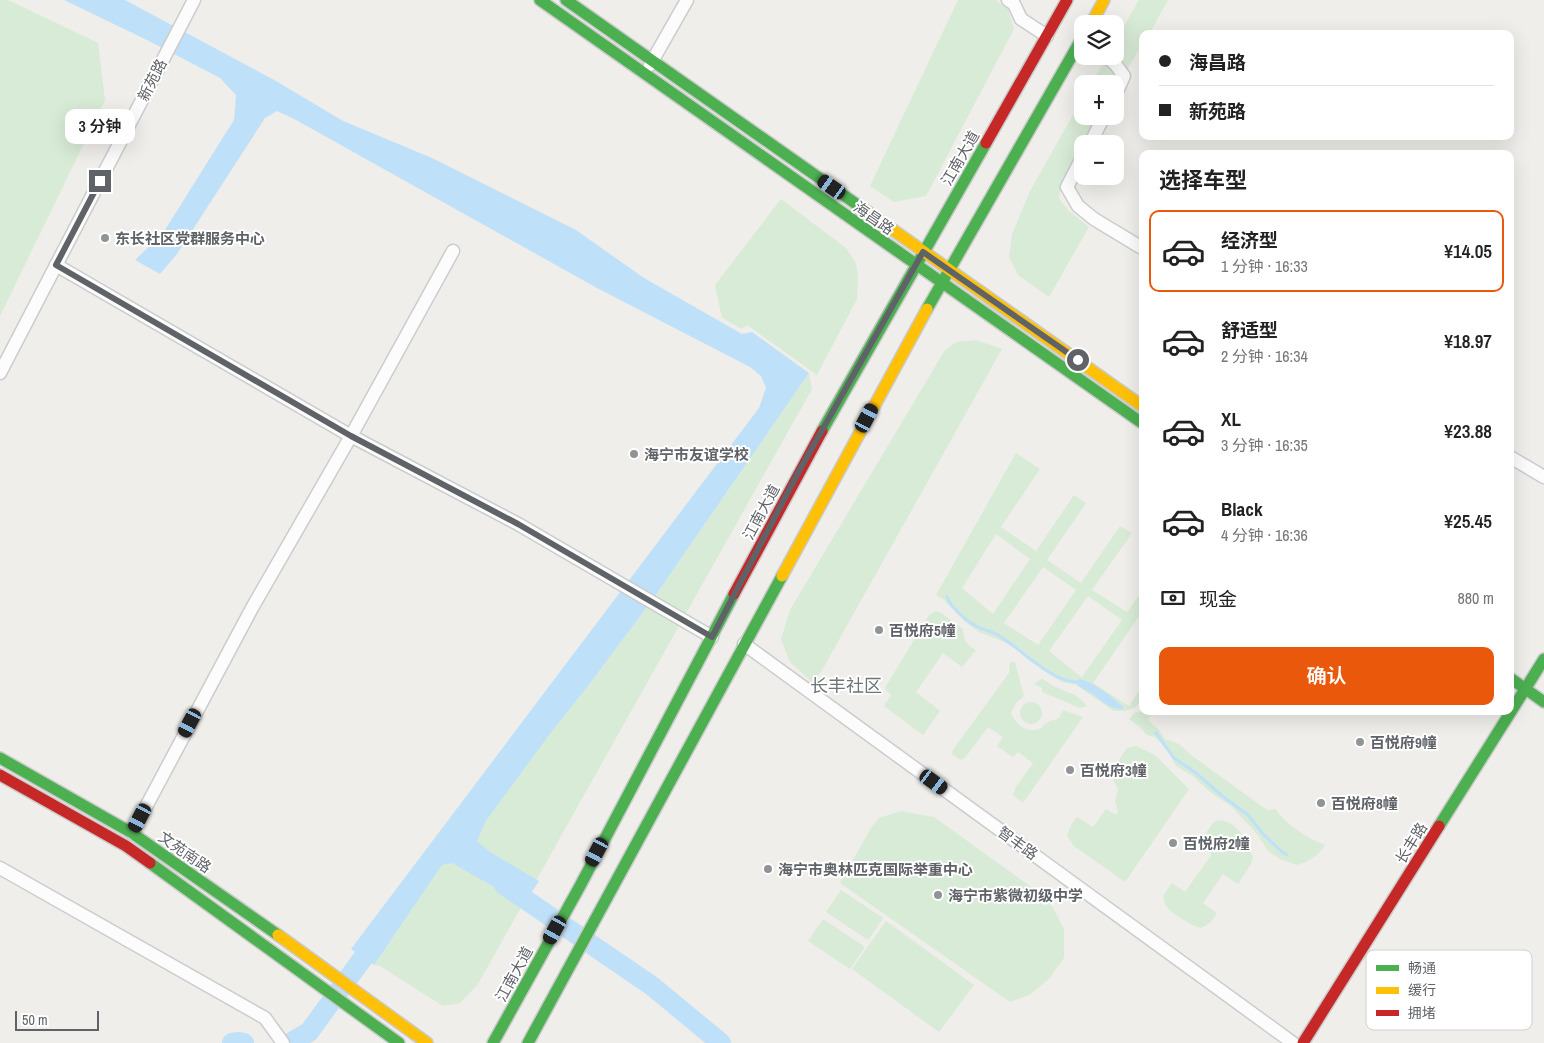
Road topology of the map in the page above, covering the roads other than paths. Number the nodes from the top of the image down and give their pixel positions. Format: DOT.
graph roads {
  1 [pos="194,0"];
  2 [pos="540,0"];
  3 [pos="566,0"];
  4 [pos="687,0"];
  5 [pos="1008,0"];
  6 [pos="1066,0"];
  7 [pos="1104,0"];
  8 [pos="1095,15"];
  9 [pos="1047,36"];
  10 [pos="1074,53"];
  11 [pos="652,60"];
  12 [pos="644,74"];
  13 [pos="1074,173"];
  14 [pos="1139,246"];
  15 [pos="453,251"];
  16 [pos="923,252"];
  17 [pos="56,265"];
  18 [pos="915,265"];
  19 [pos="950,270"];
  20 [pos="941,283"];
  21 [pos="0,373"];
  22 [pos="1139,404"];
  23 [pos="1139,421"];
  24 [pos="351,436"];
  25 [pos="1514,460"];
  26 [pos="1544,477"];
  27 [pos="712,637"];
  28 [pos="744,644"];
  29 [pos="1544,660"];
  30 [pos="1529,676"];
  31 [pos="1514,681"];
  32 [pos="1544,686"];
  33 [pos="1526,689"];
  34 [pos="1544,702"];
  35 [pos="1514,708"];
  36 [pos="1510,715"];
  37 [pos="0,758"];
  38 [pos="0,775"];
  39 [pos="132,833"];
  40 [pos="0,868"];
  41 [pos="283,1043"];
  42 [pos="399,1043"];
  43 [pos="427,1043"];
  44 [pos="493,1043"];
  45 [pos="528,1043"];
  46 [pos="1293,1043"];
  47 [pos="1303,1043"];
  1 -- 17 [label="street, 新苑路"];
  2 -- 12 [label="main road, 海昌路"];
  3 -- 11 [label="main road, 海昌路"];
  4 -- 11 [label="street"];
  5 -- 9 [label="street"];
  6 -- 9 [label="main road, 江南大道"];
  7 -- 8 [label="main road"];
  9 -- 16 [label="main road, 江南大道"];
  10 -- 19 [label="main road"];
  11 -- 12 [label="street"];
  11 -- 16 [label="main road, 海昌路"];
  12 -- 18 [label="main road, 海昌路"];
  13 -- 14 [label="street"];
  15 -- 24 [label="street"];
  16 -- 18 [label="main road, 江南大道"];
  16 -- 19 [label="main road, 海昌路"];
  17 -- 21 [label="street, 新苑路"];
  17 -- 24 [label="street"];
  18 -- 20 [label="main road, 海昌路"];
  18 -- 27 [label="main road, 江南大道"];
  19 -- 20 [label="main road"];
  19 -- 22 [label="main road, 海昌路"];
  20 -- 23 [label="main road, 海昌路"];
  20 -- 28 [label="main road"];
  24 -- 27 [label="street"];
  24 -- 39 [label="street"];
  25 -- 26 [label="street"];
  27 -- 44 [label="main road, 江南大道"];
  28 -- 45 [label="main road"];
  28 -- 46 [label="street, 智丰路"];
  29 -- 30 [label="main road, 长丰路"];
  30 -- 32 [label="main road"];
  30 -- 33 [label="main road, 长丰路"];
  31 -- 33 [label="main road"];
  33 -- 34 [label="main road"];
  33 -- 35 [label="main road, 长丰路"];
  36 -- 47 [label="main road, 长丰路"];
  37 -- 39 [label="main road, 文苑南路"];
  38 -- 42 [label="main road, 文苑南路"];
  39 -- 43 [label="main road, 文苑南路"];
  40 -- 41 [label="street"];
}
